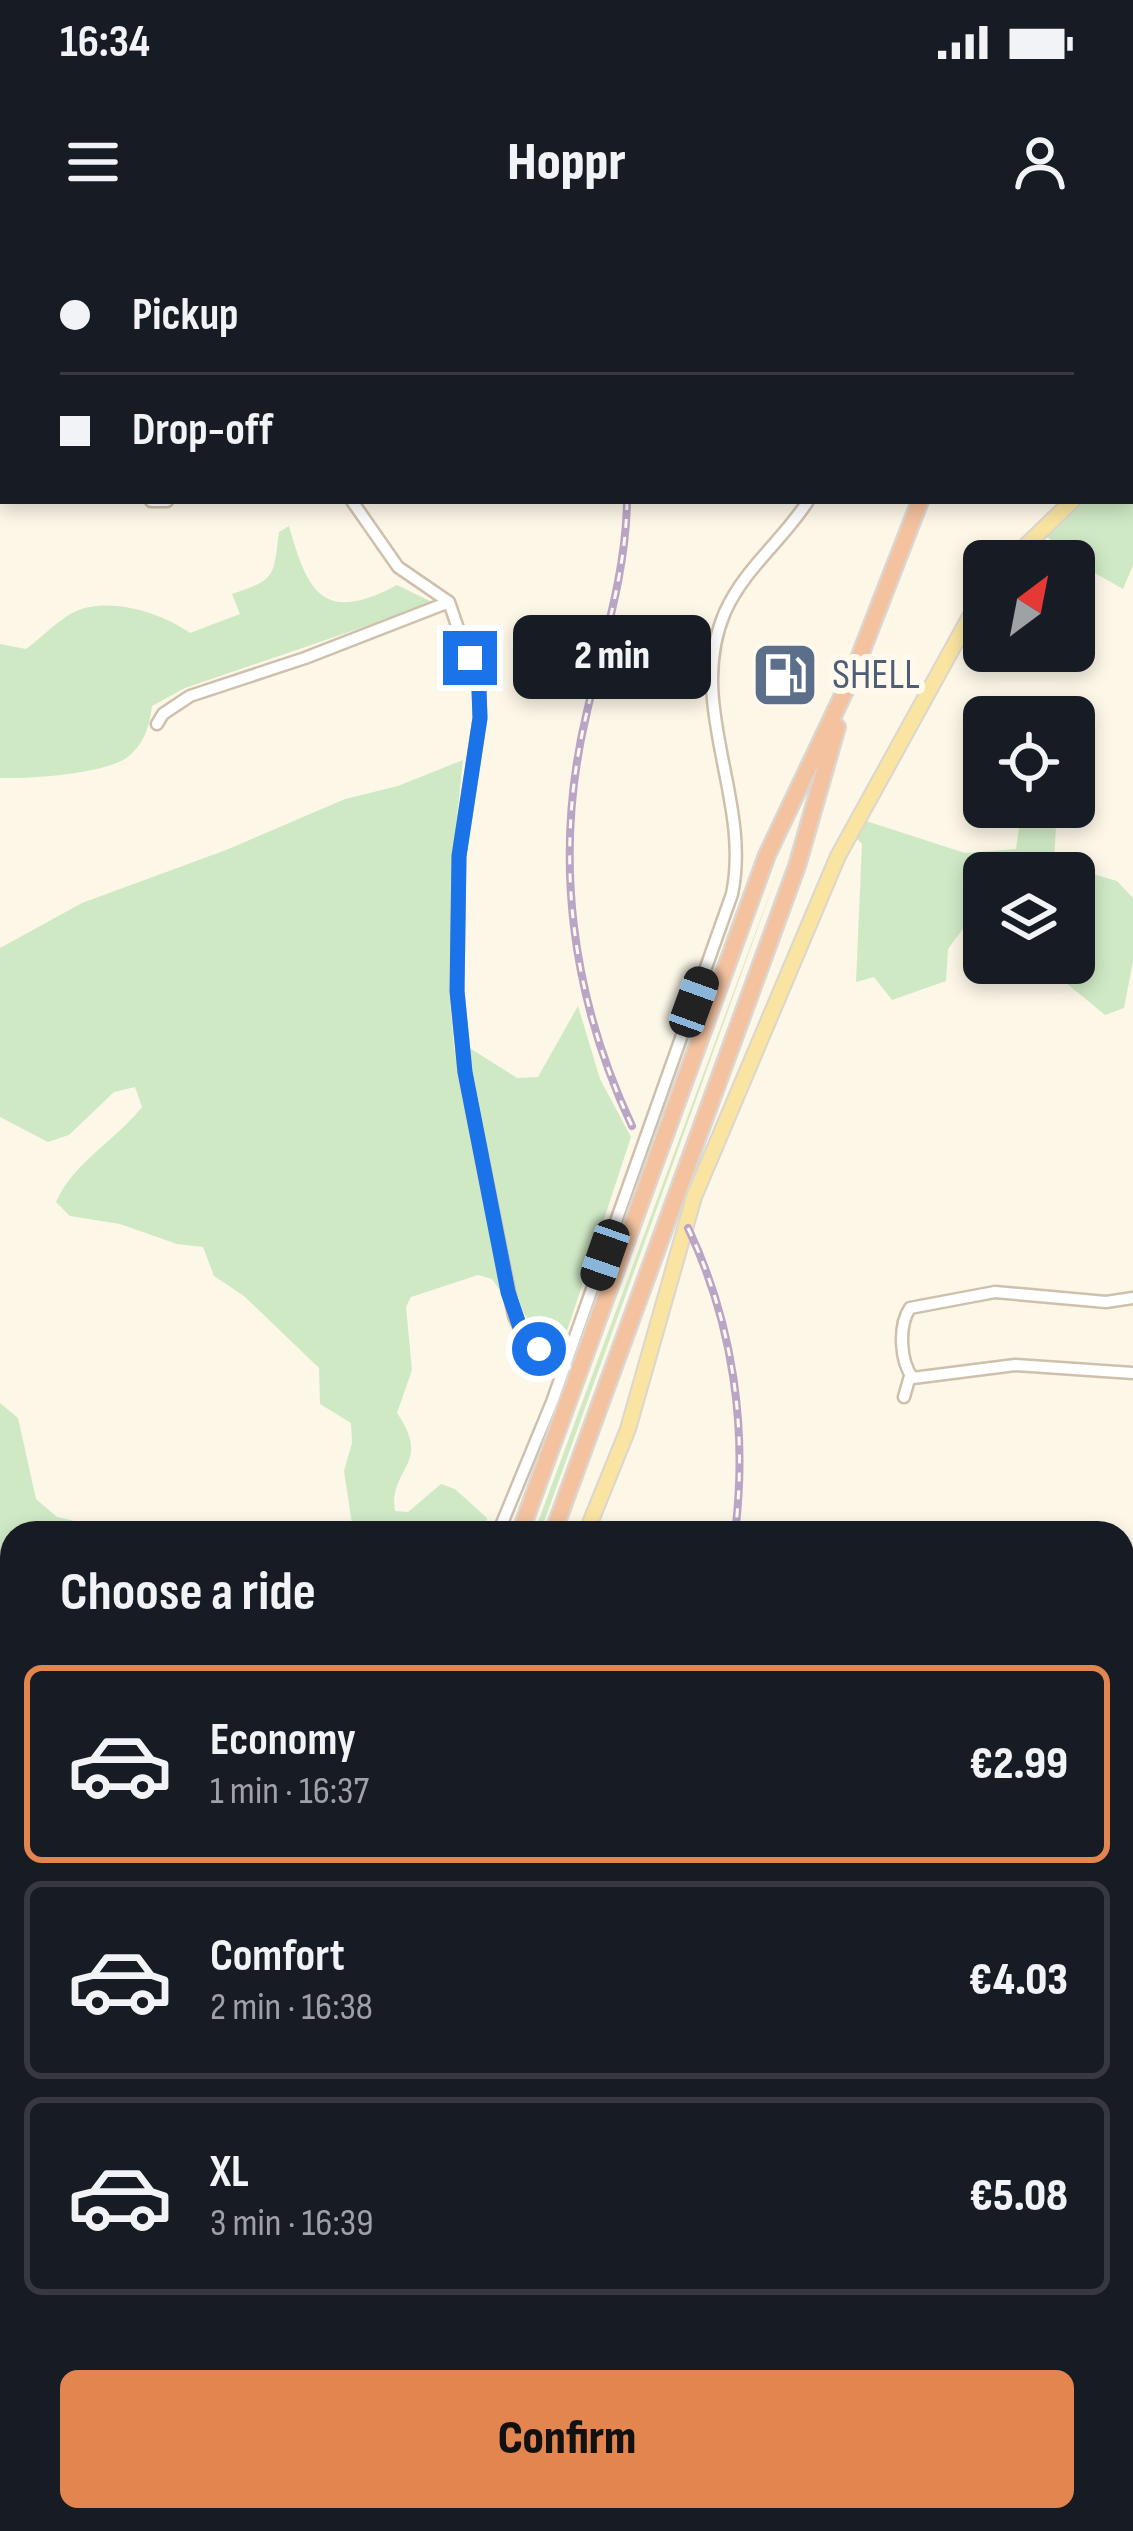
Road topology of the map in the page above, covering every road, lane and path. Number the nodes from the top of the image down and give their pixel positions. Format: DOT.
graph roads {
  1 [pos="354,504"];
  2 [pos="806,504"];
  3 [pos="919,504"];
  4 [pos="1069,504"];
  5 [pos="1032,540"];
  6 [pos="449,602"];
  7 [pos="963,630"];
  8 [pos="852,677"];
  9 [pos="157,724"];
  10 [pos="1133,1298"];
  11 [pos="566,1366"];
  12 [pos="1133,1373"];
  13 [pos="910,1376"];
  14 [pos="904,1397"];
  15 [pos="503,1521"];
  16 [pos="524,1521"];
  17 [pos="558,1521"];
  18 [pos="591,1521"];
  1 -- 6 [label="street"];
  2 -- 11 [label="street"];
  3 -- 8 [label="highway"];
  4 -- 5 [label="main road"];
  6 -- 9 [label="street"];
  6 -- 11 [label="street"];
  7 -- 18 [label="main road"];
  8 -- 16 [label="highway"];
  8 -- 17 [label="highway"];
  10 -- 13 [label="street"];
  11 -- 15 [label="street"];
  12 -- 13 [label="street"];
  13 -- 14 [label="street"];
}
